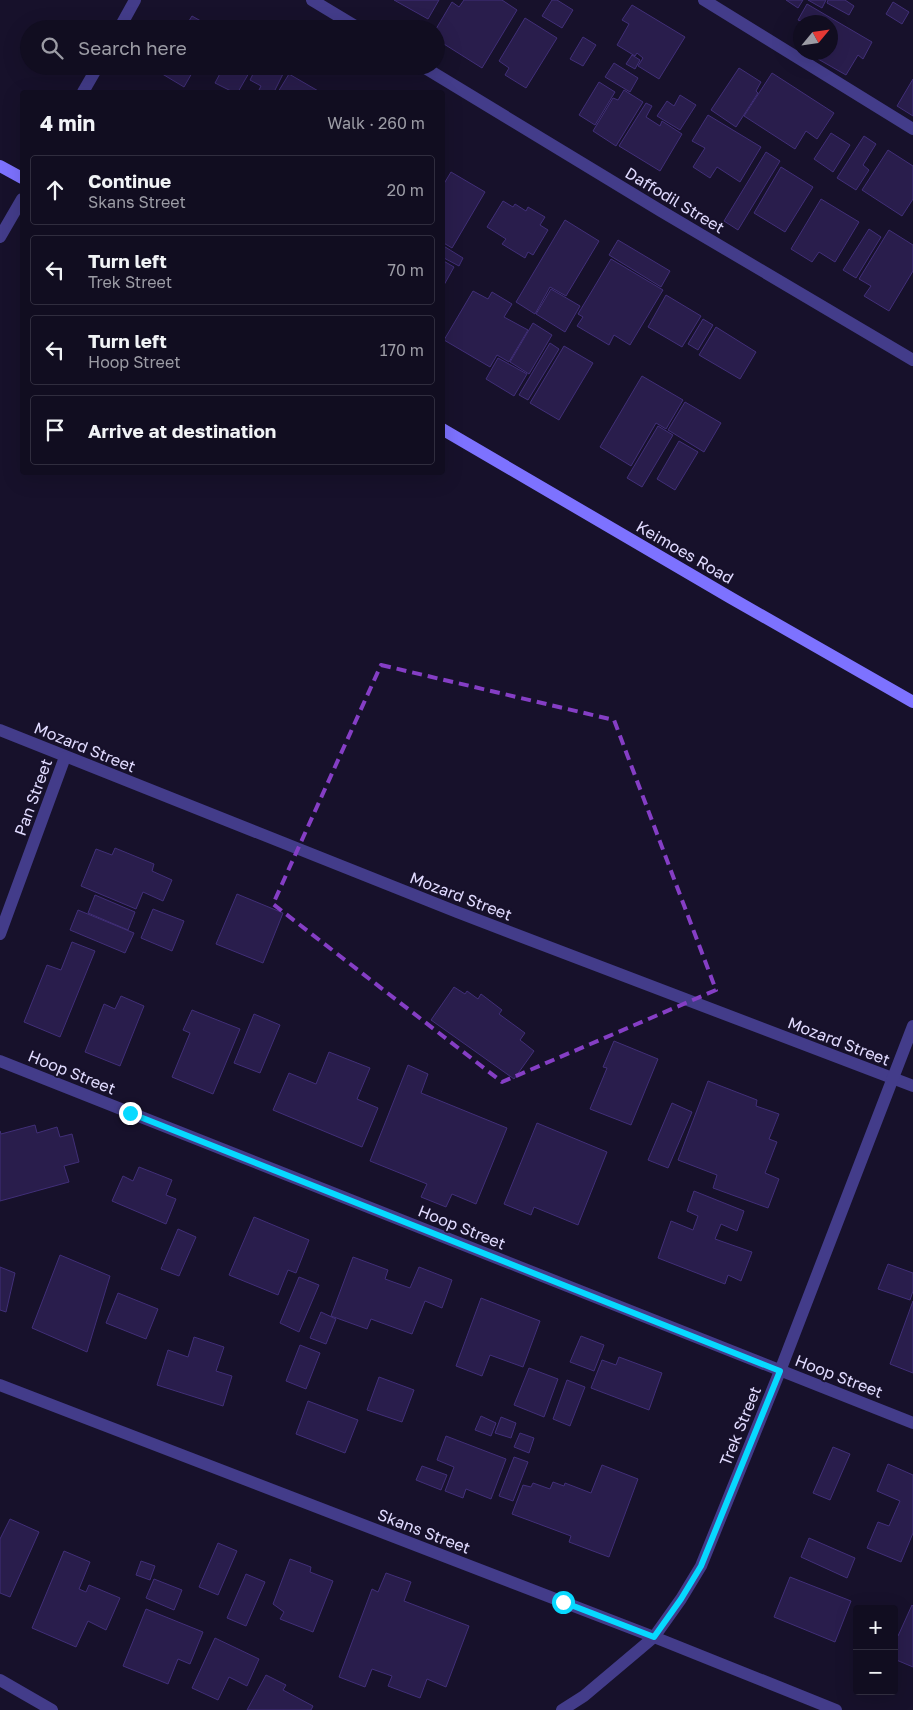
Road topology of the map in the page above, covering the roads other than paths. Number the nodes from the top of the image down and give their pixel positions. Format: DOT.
graph roads {
  1 [pos="135,0"];
  2 [pos="312,0"];
  3 [pos="704,0"];
  4 [pos="124,20"];
  5 [pos="345,20"];
  6 [pos="93,75"];
  7 [pos="437,75"];
  8 [pos="84,90"];
  9 [pos="913,129"];
  10 [pos="0,166"];
  11 [pos="20,177"];
  12 [pos="20,202"];
  13 [pos="0,237"];
  14 [pos="913,360"];
  15 [pos="445,431"];
  16 [pos="913,702"];
  17 [pos="0,730"];
  18 [pos="65,757"];
  19 [pos="0,934"];
  20 [pos="913,1026"];
  21 [pos="0,1061"];
  22 [pos="892,1078"];
  23 [pos="913,1086"];
  24 [pos="780,1371"];
  25 [pos="0,1385"];
  26 [pos="913,1423"];
  27 [pos="654,1637"];
  28 [pos="0,1680"];
  29 [pos="52,1710"];
  30 [pos="562,1710"];
  31 [pos="836,1710"];
  1 -- 4 [label="street"];
  2 -- 5 [label="street"];
  3 -- 9 [label="street"];
  6 -- 8 [label="street"];
  7 -- 14 [label="street, Daffodil Street"];
  10 -- 11 [label="street"];
  12 -- 13 [label="street"];
  15 -- 16 [label="street, Keimoes Road"];
  17 -- 18 [label="street, Mozard Street"];
  18 -- 19 [label="street, Pan Street"];
  18 -- 22 [label="street, Mozard Street"];
  20 -- 22 [label="street, Trek Street"];
  21 -- 24 [label="street, Hoop Street"];
  22 -- 23 [label="street, Mozard Street"];
  22 -- 24 [label="street, Trek Street"];
  24 -- 26 [label="street, Hoop Street"];
  24 -- 27 [label="street, Trek Street"];
  25 -- 27 [label="street, Skans Street"];
  27 -- 30 [label="street, Trek Street"];
  27 -- 31 [label="street, Skans Street"];
  28 -- 29 [label="street"];
}
